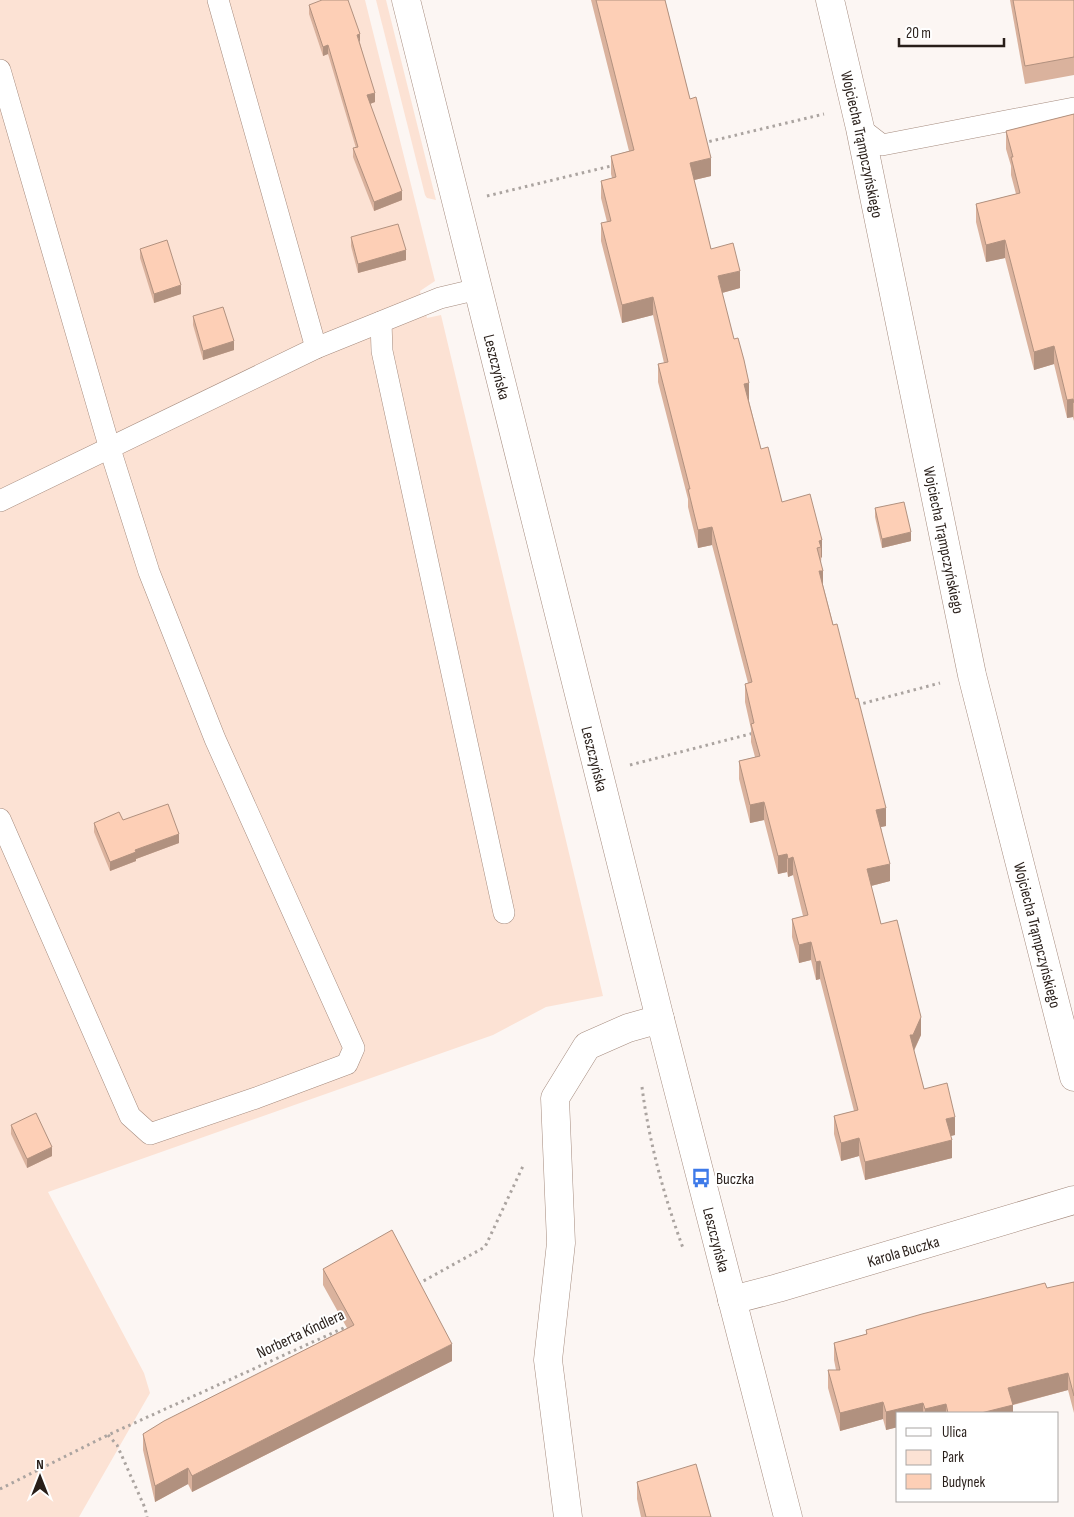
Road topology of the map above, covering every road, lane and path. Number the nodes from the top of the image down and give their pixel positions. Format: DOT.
graph roads {
  1 [pos="218,0"];
  2 [pos="406,0"];
  3 [pos="830,0"];
  4 [pos="0,70"];
  5 [pos="1074,108"];
  6 [pos="860,128"];
  7 [pos="695,145"];
  8 [pos="619,164"];
  9 [pos="456,202"];
  10 [pos="478,289"];
  11 [pos="381,322"];
  12 [pos="316,348"];
  13 [pos="110,449"];
  14 [pos="0,500"];
  15 [pos="972,675"];
  16 [pos="848,708"];
  17 [pos="762,730"];
  18 [pos="599,774"];
  19 [pos="0,820"];
  20 [pos="504,913"];
  21 [pos="660,1019"];
  22 [pos="1074,1077"];
  23 [pos="526,1160"];
  24 [pos="1074,1200"];
  25 [pos="410,1289"];
  26 [pos="732,1300"];
  27 [pos="354,1322"];
  28 [pos="108,1435"];
  29 [pos="0,1489"];
  30 [pos="147,1517"];
  31 [pos="568,1517"];
  32 [pos="788,1517"];
  1 -- 12 [label="lane"];
  2 -- 9 [label="street, Leszczyńska"];
  3 -- 6 [label="street, Wojciecha Trąmpczyńskiego"];
  4 -- 13 [label="lane"];
  5 -- 6 [label="lane"];
  6 -- 7 [label="path"];
  6 -- 15 [label="street, Wojciecha Trąmpczyńskiego"];
  8 -- 9 [label="path"];
  9 -- 10 [label="street, Leszczyńska"];
  10 -- 11 [label="lane"];
  10 -- 18 [label="street, Leszczyńska"];
  11 -- 12 [label="lane"];
  11 -- 20 [label="lane"];
  12 -- 13 [label="lane"];
  13 -- 14 [label="lane"];
  13 -- 19 [label="lane"];
  15 -- 16 [label="path"];
  15 -- 22 [label="street, Wojciecha Trąmpczyńskiego"];
  17 -- 18 [label="path"];
  18 -- 21 [label="street, Leszczyńska"];
  21 -- 26 [label="street, Leszczyńska"];
  21 -- 31 [label="street"];
  23 -- 25 [label="path"];
  24 -- 26 [label="street, Karola Buczka"];
  26 -- 32 [label="street, Leszczyńska"];
  27 -- 28 [label="path, Norberta Kindlera"];
  28 -- 29 [label="path, Norberta Kindlera"];
  28 -- 30 [label="path"];
}
